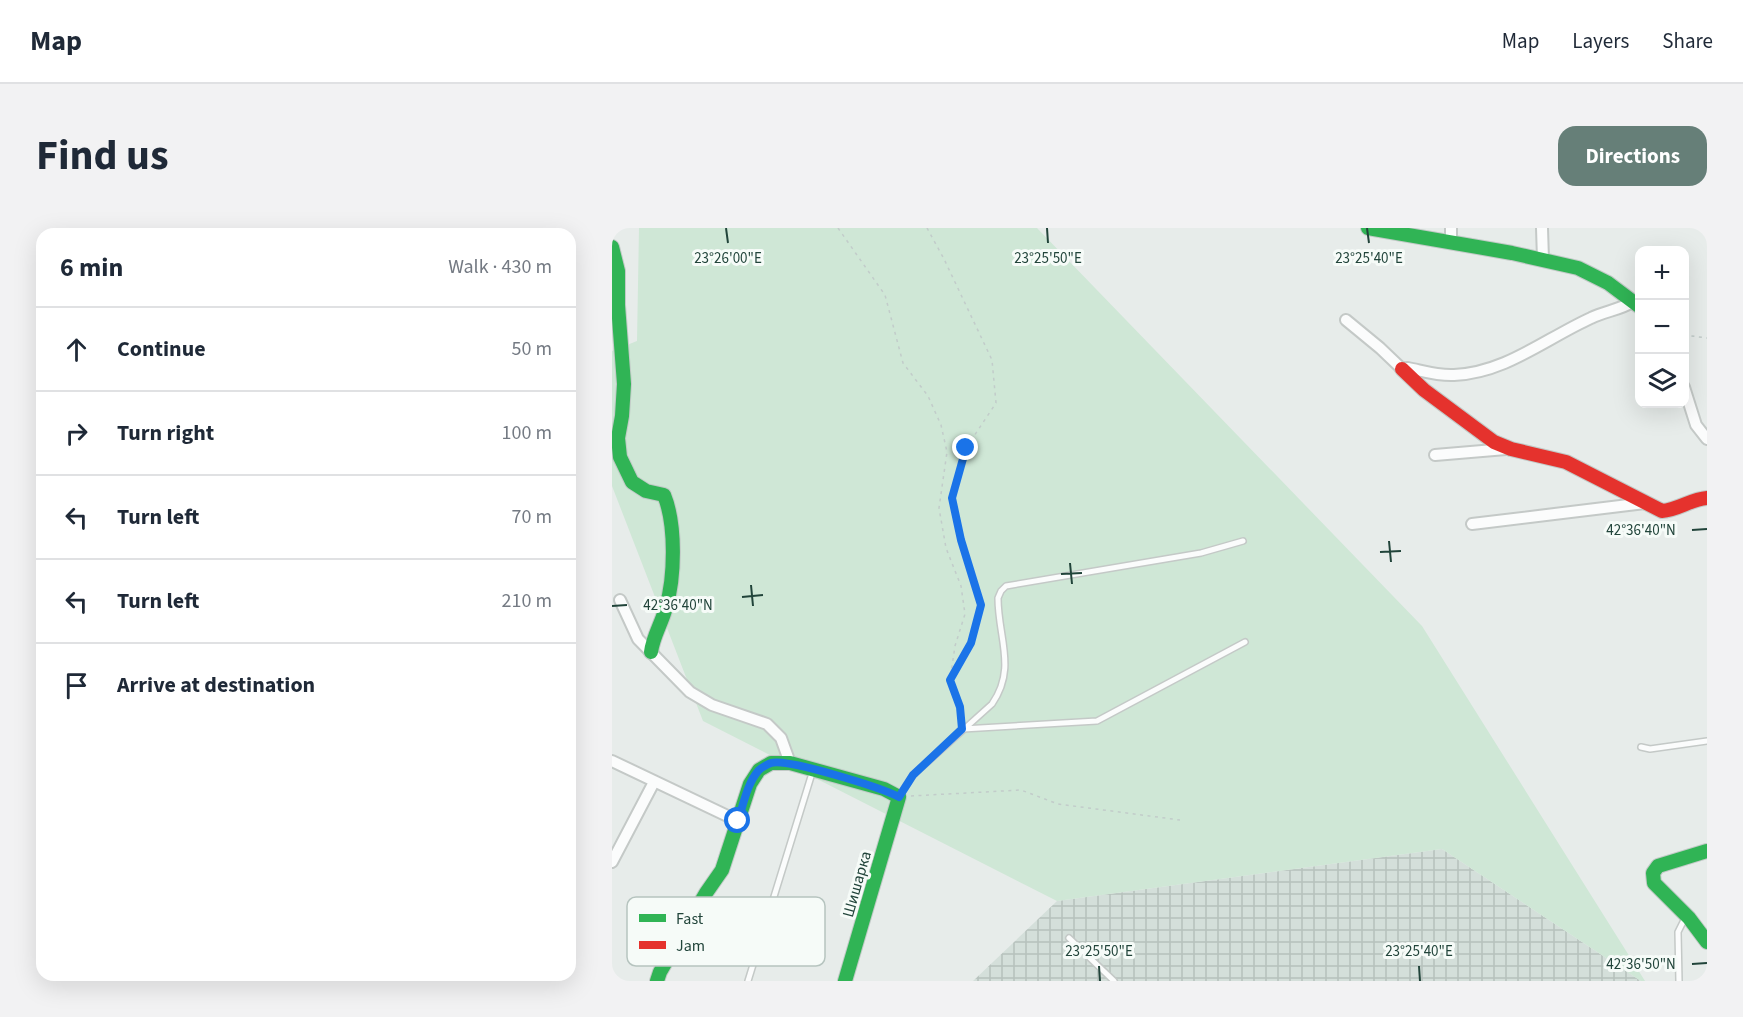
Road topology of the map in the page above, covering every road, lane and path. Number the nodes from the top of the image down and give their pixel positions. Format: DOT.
graph roads {
  1 [pos="838,228"];
  2 [pos="927,228"];
  3 [pos="1368,228"];
  4 [pos="1451,228"];
  5 [pos="1542,228"];
  6 [pos="1451,242"];
  7 [pos="612,247"];
  8 [pos="1543,259"];
  9 [pos="1635,303"];
  10 [pos="1635,304"];
  11 [pos="1346,320"];
  12 [pos="1689,336"];
  13 [pos="1707,338"];
  14 [pos="1402,369"];
  15 [pos="1689,403"];
  16 [pos="1707,439"];
  17 [pos="1506,449"];
  18 [pos="1435,455"];
  19 [pos="1707,498"];
  20 [pos="1645,503"];
  21 [pos="1472,524"];
  22 [pos="1243,542"];
  23 [pos="620,600"];
  24 [pos="1245,642"];
  25 [pos="651,652"];
  26 [pos="950,680"];
  27 [pos="962,729"];
  28 [pos="1707,741"];
  29 [pos="1641,747"];
  30 [pos="612,761"];
  31 [pos="790,763"];
  32 [pos="813,770"];
  33 [pos="654,782"];
  34 [pos="899,797"];
  35 [pos="1180,820"];
  36 [pos="738,821"];
  37 [pos="1707,851"];
  38 [pos="612,862"];
  39 [pos="703,897"];
  40 [pos="774,897"];
  41 [pos="1692,920"];
  42 [pos="1069,938"];
  43 [pos="1707,942"];
  44 [pos="663,966"];
  45 [pos="753,966"];
  46 [pos="657,981"];
  47 [pos="748,981"];
  48 [pos="845,981"];
  49 [pos="1114,981"];
  50 [pos="1679,981"];
  1 -- 26 [label="path"];
  2 -- 26 [label="path"];
  3 -- 6 [label="street"];
  4 -- 6 [label="street"];
  5 -- 8 [label="street"];
  6 -- 8 [label="street"];
  7 -- 25 [label="street"];
  8 -- 9 [label="street"];
  10 -- 14 [label="street"];
  11 -- 14 [label="street"];
  12 -- 13 [label="path"];
  14 -- 17 [label="street"];
  15 -- 16 [label="street"];
  17 -- 18 [label="street"];
  17 -- 20 [label="street"];
  19 -- 20 [label="street"];
  20 -- 21 [label="street"];
  22 -- 27 [label="lane"];
  23 -- 25 [label="street"];
  24 -- 27 [label="lane"];
  25 -- 31 [label="street"];
  26 -- 27 [label="path"];
  27 -- 34 [label="lane"];
  28 -- 29 [label="lane"];
  30 -- 33 [label="street"];
  31 -- 32 [label="street"];
  31 -- 36 [label="street"];
  32 -- 34 [label="street"];
  32 -- 40 [label="lane"];
  33 -- 36 [label="street"];
  33 -- 38 [label="street"];
  34 -- 35 [label="path"];
  34 -- 48 [label="street, Шишарка"];
  36 -- 39 [label="street"];
  37 -- 41 [label="street"];
  41 -- 43 [label="street"];
  41 -- 50 [label="lane"];
  42 -- 49 [label="lane"];
  44 -- 46 [label="street"];
  45 -- 47 [label="lane"];
}
